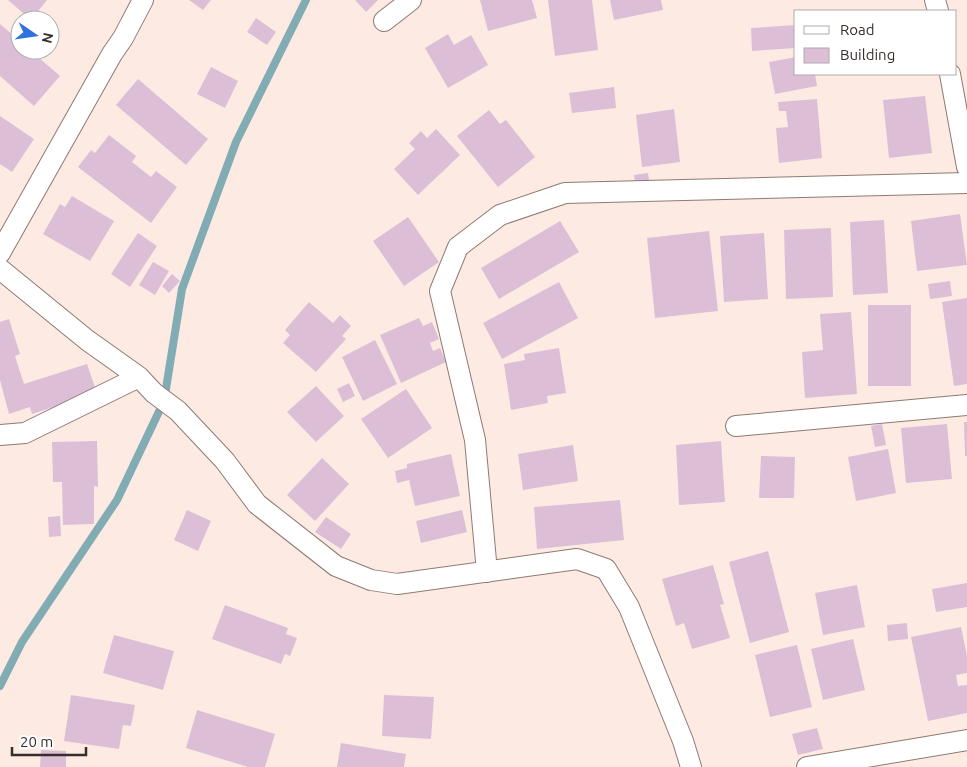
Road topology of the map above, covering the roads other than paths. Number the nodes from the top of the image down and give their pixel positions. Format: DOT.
graph roads {
  1 [pos="143,0"];
  2 [pos="411,0"];
  3 [pos="384,21"];
  4 [pos="951,75"];
  5 [pos="961,95"];
  6 [pos="967,167"];
  7 [pos="967,183"];
  8 [pos="0,253"];
  9 [pos="0,269"];
  10 [pos="140,377"];
  11 [pos="967,405"];
  12 [pos="736,426"];
  13 [pos="0,435"];
  14 [pos="487,572"];
  15 [pos="967,740"];
  16 [pos="691,767"];
  17 [pos="807,767"];
  1 -- 8 [label="street"];
  2 -- 3 [label="street"];
  4 -- 5 [label="street"];
  5 -- 6 [label="street"];
  7 -- 14 [label="street"];
  9 -- 10 [label="street"];
  10 -- 13 [label="street"];
  10 -- 14 [label="street"];
  11 -- 12 [label="street"];
  14 -- 16 [label="street"];
  15 -- 17 [label="street"];
}
